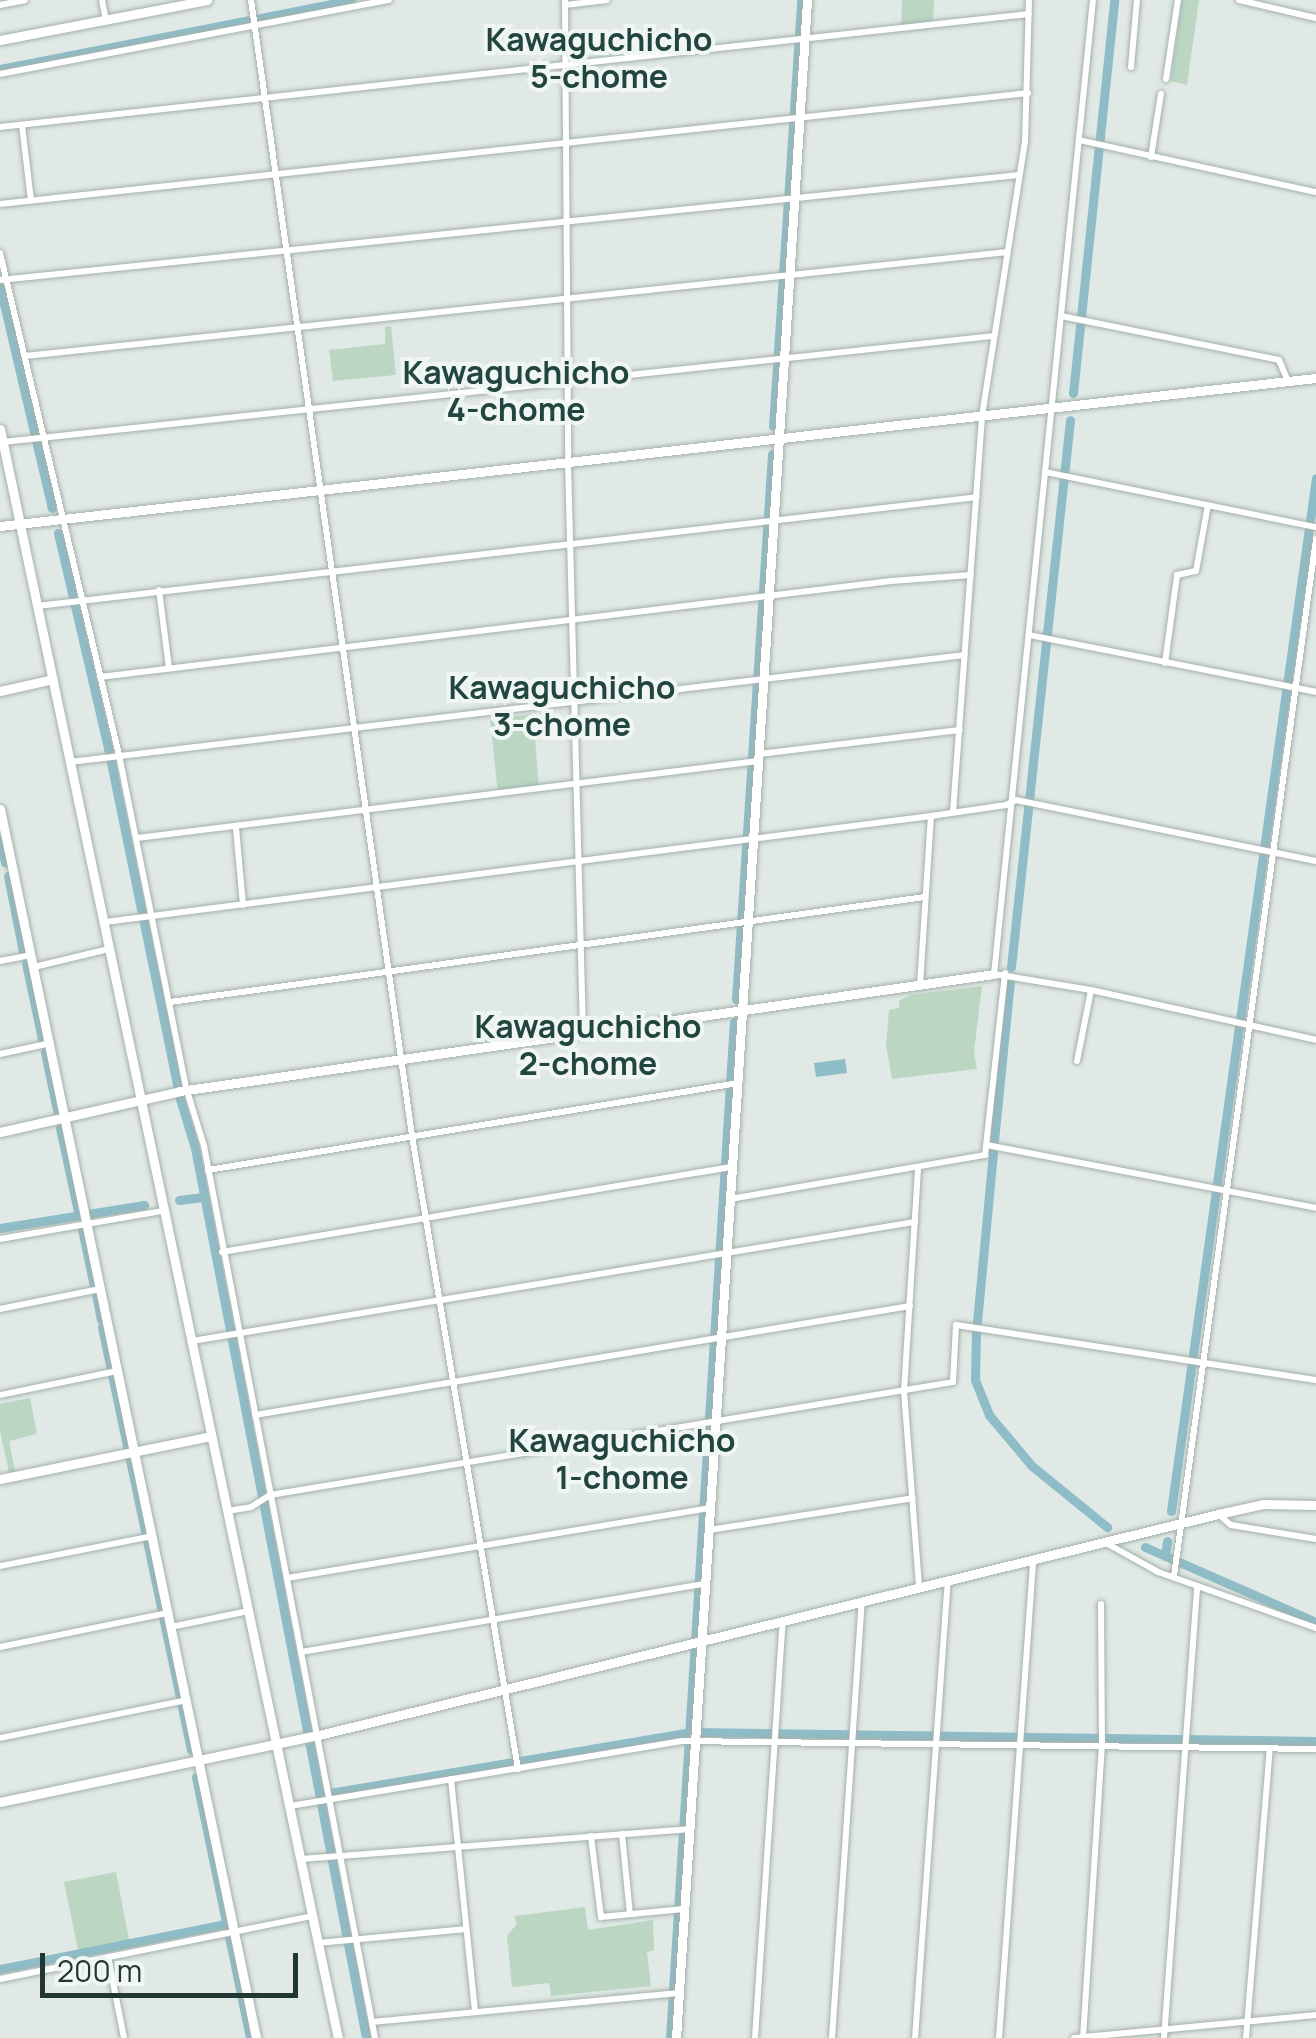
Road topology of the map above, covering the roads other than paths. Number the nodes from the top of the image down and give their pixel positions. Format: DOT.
graph roads {
  1 [pos="25,0"];
  2 [pos="102,0"];
  3 [pos="208,0"];
  4 [pos="251,0"];
  5 [pos="388,0"];
  6 [pos="607,0"];
  7 [pos="807,0"];
  8 [pos="1030,0"];
  9 [pos="1093,0"];
  10 [pos="1137,0"];
  11 [pos="1178,0"];
  12 [pos="1239,0"];
  13 [pos="565,2"];
  14 [pos="0,5"];
  15 [pos="1029,14"];
  16 [pos="1316,18"];
  17 [pos="106,20"];
  18 [pos="255,26"];
  19 [pos="0,40"];
  20 [pos="804,40"];
  21 [pos="566,66"];
  22 [pos="1130,67"];
  23 [pos="0,74"];
  24 [pos="1166,79"];
  25 [pos="1028,93"];
  26 [pos="1160,94"];
  27 [pos="265,98"];
  28 [pos="799,119"];
  29 [pos="22,125"];
  30 [pos="0,127"];
  31 [pos="1078,140"];
  32 [pos="565,142"];
  33 [pos="1151,156"];
  34 [pos="277,174"];
  35 [pos="1019,175"];
  36 [pos="1316,192"];
  37 [pos="794,197"];
  38 [pos="32,200"];
  39 [pos="0,204"];
  40 [pos="566,219"];
  41 [pos="285,248"];
  42 [pos="1008,252"];
  43 [pos="0,253"];
  44 [pos="790,275"];
  45 [pos="3,279"];
  46 [pos="566,298"];
  47 [pos="1061,316"];
  48 [pos="297,326"];
  49 [pos="994,336"];
  50 [pos="25,356"];
  51 [pos="784,359"];
  52 [pos="1316,378"];
  53 [pos="1288,381"];
  54 [pos="568,382"];
  55 [pos="1052,409"];
  56 [pos="311,411"];
  57 [pos="982,416"];
  58 [pos="0,429"];
  59 [pos="43,437"];
  60 [pos="779,440"];
  61 [pos="3,442"];
  62 [pos="568,463"];
  63 [pos="1045,472"];
  64 [pos="322,490"];
  65 [pos="976,497"];
  66 [pos="1208,505"];
  67 [pos="63,518"];
  68 [pos="774,521"];
  69 [pos="20,524"];
  70 [pos="0,526"];
  71 [pos="1311,526"];
  72 [pos="1316,539"];
  73 [pos="571,544"];
  74 [pos="332,572"];
  75 [pos="971,575"];
  76 [pos="160,590"];
  77 [pos="770,596"];
  78 [pos="82,601"];
  79 [pos="37,606"];
  80 [pos="573,620"];
  81 [pos="1028,635"];
  82 [pos="343,648"];
  83 [pos="965,655"];
  84 [pos="1166,663"];
  85 [pos="169,668"];
  86 [pos="100,677"];
  87 [pos="764,678"];
  88 [pos="52,680"];
  89 [pos="1290,687"];
  90 [pos="0,691"];
  91 [pos="1316,692"];
  92 [pos="577,700"];
  93 [pos="355,727"];
  94 [pos="960,730"];
  95 [pos="119,755"];
  96 [pos="759,757"];
  97 [pos="70,762"];
  98 [pos="578,782"];
  99 [pos="1011,802"];
  100 [pos="367,808"];
  101 [pos="0,809"];
  102 [pos="954,812"];
  103 [pos="931,816"];
  104 [pos="236,828"];
  105 [pos="137,838"];
  106 [pos="754,838"];
  107 [pos="1268,851"];
  108 [pos="579,860"];
  109 [pos="1316,862"];
  110 [pos="12,868"];
  111 [pos="0,870"];
  112 [pos="378,887"];
  113 [pos="925,897"];
  114 [pos="243,904"];
  115 [pos="154,916"];
  116 [pos="106,922"];
  117 [pos="748,922"];
  118 [pos="582,945"];
  119 [pos="109,948"];
  120 [pos="31,955"];
  121 [pos="0,961"];
  122 [pos="34,966"];
  123 [pos="390,972"];
  124 [pos="999,974"];
  125 [pos="920,985"];
  126 [pos="1090,990"];
  127 [pos="170,1002"];
  128 [pos="742,1010"];
  129 [pos="1244,1024"];
  130 [pos="583,1034"];
  131 [pos="1316,1040"];
  132 [pos="51,1044"];
  133 [pos="0,1054"];
  134 [pos="404,1060"];
  135 [pos="1078,1061"];
  136 [pos="738,1083"];
  137 [pos="179,1091"];
  138 [pos="141,1097"];
  139 [pos="65,1116"];
  140 [pos="0,1132"];
  141 [pos="412,1136"];
  142 [pos="987,1145"];
  143 [pos="731,1167"];
  144 [pos="918,1169"];
  145 [pos="208,1170"];
  146 [pos="1222,1190"];
  147 [pos="730,1199"];
  148 [pos="1316,1208"];
  149 [pos="162,1211"];
  150 [pos="85,1215"];
  151 [pos="426,1218"];
  152 [pos="915,1222"];
  153 [pos="0,1238"];
  154 [pos="726,1251"];
  155 [pos="222,1252"];
  156 [pos="100,1289"];
  157 [pos="439,1299"];
  158 [pos="910,1306"];
  159 [pos="0,1308"];
  160 [pos="237,1333"];
  161 [pos="721,1338"];
  162 [pos="191,1342"];
  163 [pos="1198,1361"];
  164 [pos="117,1371"];
  165 [pos="1316,1380"];
  166 [pos="453,1382"];
  167 [pos="904,1391"];
  168 [pos="0,1395"];
  169 [pos="255,1415"];
  170 [pos="715,1422"];
  171 [pos="211,1436"];
  172 [pos="134,1452"];
  173 [pos="467,1464"];
  174 [pos="0,1479"];
  175 [pos="270,1494"];
  176 [pos="912,1498"];
  177 [pos="1316,1504"];
  178 [pos="709,1508"];
  179 [pos="228,1511"];
  180 [pos="1218,1514"];
  181 [pos="1181,1523"];
  182 [pos="708,1530"];
  183 [pos="153,1536"];
  184 [pos="1316,1539"];
  185 [pos="1104,1543"];
  186 [pos="480,1545"];
  187 [pos="1033,1560"];
  188 [pos="0,1566"];
  189 [pos="1174,1576"];
  190 [pos="287,1578"];
  191 [pos="948,1580"];
  192 [pos="705,1584"];
  193 [pos="1196,1586"];
  194 [pos="919,1587"];
  195 [pos="862,1602"];
  196 [pos="1101,1604"];
  197 [pos="248,1611"];
  198 [pos="168,1613"];
  199 [pos="492,1620"];
  200 [pos="783,1622"];
  201 [pos="171,1627"];
  202 [pos="1316,1628"];
  203 [pos="701,1641"];
  204 [pos="0,1647"];
  205 [pos="301,1652"];
  206 [pos="504,1691"];
  207 [pos="187,1700"];
  208 [pos="318,1736"];
  209 [pos="0,1738"];
  210 [pos="695,1738"];
  211 [pos="776,1742"];
  212 [pos="854,1743"];
  213 [pos="278,1744"];
  214 [pos="938,1744"];
  215 [pos="1021,1745"];
  216 [pos="1102,1745"];
  217 [pos="1185,1746"];
  218 [pos="1270,1748"];
  219 [pos="1316,1749"];
  220 [pos="200,1762"];
  221 [pos="518,1768"];
  222 [pos="451,1779"];
  223 [pos="330,1796"];
  224 [pos="0,1802"];
  225 [pos="290,1806"];
  226 [pos="688,1829"];
  227 [pos="622,1834"];
  228 [pos="591,1836"];
  229 [pos="458,1847"];
  230 [pos="343,1857"];
  231 [pos="301,1859"];
  232 [pos="684,1908"];
  233 [pos="630,1914"];
  234 [pos="312,1916"];
  235 [pos="466,1929"];
  236 [pos="234,1931"];
  237 [pos="356,1939"];
  238 [pos="318,1943"];
  239 [pos="108,1957"];
  240 [pos="0,1979"];
  241 [pos="679,1993"];
  242 [pos="475,2012"];
  243 [pos="1316,2015"];
  244 [pos="1248,2021"];
  245 [pos="372,2022"];
  246 [pos="1165,2028"];
  247 [pos="124,2038"];
  248 [pos="256,2038"];
  249 [pos="338,2038"];
  250 [pos="375,2038"];
  251 [pos="676,2038"];
  252 [pos="755,2038"];
  253 [pos="832,2038"];
  254 [pos="915,2038"];
  255 [pos="999,2038"];
  256 [pos="1074,2038"];
  257 [pos="1083,2038"];
  258 [pos="1164,2038"];
  259 [pos="1246,2038"];
  1 -- 14 [label="street"];
  2 -- 17 [label="street"];
  3 -- 17 [label="street"];
  4 -- 18 [label="street"];
  5 -- 18 [label="street"];
  6 -- 13 [label="street"];
  7 -- 20 [label="street"];
  8 -- 15 [label="street"];
  9 -- 31 [label="street"];
  10 -- 22 [label="street"];
  11 -- 24 [label="street"];
  12 -- 16 [label="street"];
  13 -- 21 [label="street"];
  15 -- 20 [label="street"];
  15 -- 25 [label="street"];
  17 -- 19 [label="street"];
  18 -- 23 [label="street"];
  18 -- 27 [label="street"];
  20 -- 21 [label="street"];
  20 -- 28 [label="street"];
  21 -- 27 [label="street"];
  21 -- 32 [label="street"];
  25 -- 28 [label="street"];
  25 -- 35 [label="street"];
  26 -- 33 [label="street"];
  27 -- 29 [label="street"];
  27 -- 34 [label="street"];
  28 -- 32 [label="street"];
  28 -- 37 [label="street"];
  29 -- 30 [label="street"];
  29 -- 38 [label="street"];
  31 -- 33 [label="street"];
  31 -- 47 [label="street"];
  32 -- 34 [label="street"];
  32 -- 40 [label="street"];
  33 -- 36 [label="street"];
  34 -- 38 [label="street"];
  34 -- 41 [label="street"];
  35 -- 37 [label="street"];
  35 -- 42 [label="street"];
  37 -- 40 [label="street"];
  37 -- 44 [label="street"];
  38 -- 39 [label="street"];
  40 -- 41 [label="street"];
  40 -- 46 [label="street"];
  41 -- 45 [label="street"];
  41 -- 48 [label="street"];
  42 -- 44 [label="street"];
  42 -- 49 [label="street"];
  43 -- 45 [label="street"];
  44 -- 46 [label="street"];
  44 -- 51 [label="street"];
  45 -- 50 [label="street"];
  46 -- 48 [label="street"];
  46 -- 54 [label="street"];
  47 -- 53 [label="street"];
  47 -- 55 [label="street"];
  48 -- 50 [label="street"];
  48 -- 56 [label="street"];
  49 -- 51 [label="street"];
  49 -- 57 [label="street"];
  50 -- 59 [label="street"];
  51 -- 54 [label="street"];
  51 -- 60 [label="street"];
  52 -- 53 [label="street"];
  53 -- 55 [label="street"];
  54 -- 56 [label="street"];
  54 -- 62 [label="street"];
  55 -- 57 [label="street"];
  55 -- 63 [label="street"];
  56 -- 59 [label="street"];
  56 -- 64 [label="street"];
  57 -- 60 [label="street"];
  57 -- 65 [label="street"];
  58 -- 61 [label="street"];
  59 -- 61 [label="street"];
  59 -- 67 [label="street"];
  60 -- 62 [label="street"];
  60 -- 68 [label="street"];
  61 -- 69 [label="street"];
  62 -- 64 [label="street"];
  62 -- 73 [label="street"];
  63 -- 66 [label="street"];
  63 -- 81 [label="street"];
  64 -- 67 [label="street"];
  64 -- 74 [label="street"];
  65 -- 68 [label="street"];
  65 -- 75 [label="street"];
  66 -- 71 [label="street"];
  66 -- 84 [label="street"];
  67 -- 69 [label="street"];
  67 -- 78 [label="street"];
  68 -- 73 [label="street"];
  68 -- 77 [label="street"];
  69 -- 70 [label="street"];
  69 -- 79 [label="street"];
  72 -- 89 [label="street"];
  73 -- 74 [label="street"];
  73 -- 80 [label="street"];
  74 -- 76 [label="street"];
  74 -- 82 [label="street"];
  75 -- 77 [label="street"];
  75 -- 83 [label="street"];
  76 -- 78 [label="street"];
  76 -- 85 [label="street"];
  77 -- 80 [label="street"];
  77 -- 87 [label="street"];
  78 -- 79 [label="street"];
  78 -- 86 [label="street"];
  79 -- 88 [label="street"];
  80 -- 82 [label="street"];
  80 -- 92 [label="street"];
  81 -- 84 [label="street"];
  81 -- 99 [label="street"];
  82 -- 85 [label="street"];
  82 -- 93 [label="street"];
  83 -- 87 [label="street"];
  83 -- 94 [label="street"];
  84 -- 89 [label="street"];
  85 -- 86 [label="street"];
  86 -- 95 [label="street"];
  87 -- 92 [label="street"];
  87 -- 96 [label="street"];
  88 -- 90 [label="street"];
  88 -- 97 [label="street"];
  89 -- 91 [label="street"];
  89 -- 107 [label="street"];
  92 -- 93 [label="street"];
  92 -- 98 [label="street"];
  93 -- 95 [label="street"];
  93 -- 100 [label="street"];
  94 -- 96 [label="street"];
  94 -- 102 [label="street"];
  95 -- 97 [label="street"];
  95 -- 105 [label="street"];
  96 -- 98 [label="street"];
  96 -- 106 [label="street"];
  97 -- 116 [label="street"];
  98 -- 100 [label="street"];
  98 -- 108 [label="street"];
  99 -- 102 [label="street"];
  99 -- 107 [label="street"];
  99 -- 124 [label="street"];
  100 -- 104 [label="street"];
  100 -- 112 [label="street"];
  101 -- 110 [label="street"];
  102 -- 103 [label="street"];
  103 -- 106 [label="street"];
  103 -- 113 [label="street"];
  104 -- 105 [label="street"];
  104 -- 114 [label="street"];
  105 -- 115 [label="street"];
  106 -- 108 [label="street"];
  106 -- 117 [label="street"];
  107 -- 109 [label="street"];
  107 -- 129 [label="street"];
  108 -- 112 [label="street"];
  108 -- 118 [label="street"];
  110 -- 111 [label="street"];
  110 -- 120 [label="street"];
  112 -- 114 [label="street"];
  112 -- 123 [label="street"];
  113 -- 117 [label="street"];
  113 -- 125 [label="street"];
  114 -- 115 [label="street"];
  115 -- 116 [label="street"];
  115 -- 127 [label="street"];
  116 -- 119 [label="street"];
  117 -- 118 [label="street"];
  117 -- 128 [label="street"];
  118 -- 123 [label="street"];
  118 -- 130 [label="street"];
  119 -- 122 [label="street"];
  119 -- 138 [label="street"];
  120 -- 121 [label="street"];
  120 -- 122 [label="street"];
  122 -- 132 [label="street"];
  123 -- 127 [label="street"];
  123 -- 134 [label="street"];
  124 -- 125 [label="street"];
  124 -- 126 [label="street"];
  124 -- 142 [label="street"];
  125 -- 128 [label="street"];
  126 -- 129 [label="street"];
  126 -- 135 [label="street"];
  127 -- 137 [label="street"];
  128 -- 130 [label="street"];
  128 -- 136 [label="street"];
  129 -- 131 [label="street"];
  129 -- 146 [label="street"];
  130 -- 134 [label="street"];
  132 -- 133 [label="street"];
  132 -- 139 [label="street"];
  134 -- 137 [label="street"];
  134 -- 141 [label="street"];
  136 -- 141 [label="street"];
  136 -- 143 [label="street"];
  137 -- 138 [label="street"];
  137 -- 145 [label="street"];
  138 -- 139 [label="street"];
  138 -- 149 [label="street"];
  139 -- 140 [label="street"];
  139 -- 150 [label="street"];
  141 -- 145 [label="street"];
  141 -- 151 [label="street"];
  142 -- 144 [label="street"];
  142 -- 146 [label="street"];
  143 -- 147 [label="street"];
  143 -- 151 [label="street"];
  144 -- 147 [label="street"];
  144 -- 152 [label="street"];
  145 -- 155 [label="street"];
  146 -- 148 [label="street"];
  146 -- 163 [label="street"];
  147 -- 154 [label="street"];
  149 -- 150 [label="street"];
  149 -- 162 [label="street"];
  150 -- 153 [label="street"];
  150 -- 156 [label="street"];
  151 -- 155 [label="street"];
  151 -- 157 [label="street"];
  152 -- 154 [label="street"];
  152 -- 158 [label="street"];
  154 -- 157 [label="street"];
  154 -- 161 [label="street"];
  155 -- 160 [label="street"];
  156 -- 159 [label="street"];
  156 -- 164 [label="street"];
  157 -- 160 [label="street"];
  157 -- 166 [label="street"];
  158 -- 161 [label="street"];
  158 -- 167 [label="street"];
  160 -- 162 [label="street"];
  160 -- 169 [label="street"];
  161 -- 166 [label="street"];
  161 -- 170 [label="street"];
  162 -- 171 [label="street"];
  163 -- 165 [label="street"];
  163 -- 167 [label="street"];
  163 -- 181 [label="street"];
  164 -- 168 [label="street"];
  164 -- 172 [label="street"];
  166 -- 169 [label="street"];
  166 -- 173 [label="street"];
  167 -- 170 [label="street"];
  167 -- 176 [label="street"];
  169 -- 175 [label="street"];
  170 -- 173 [label="street"];
  170 -- 178 [label="street"];
  171 -- 172 [label="street"];
  171 -- 179 [label="street"];
  172 -- 174 [label="street"];
  172 -- 183 [label="street"];
  173 -- 175 [label="street"];
  173 -- 186 [label="street"];
  175 -- 179 [label="street"];
  175 -- 190 [label="street"];
  176 -- 182 [label="street"];
  176 -- 194 [label="street"];
  177 -- 180 [label="street"];
  178 -- 182 [label="street"];
  178 -- 186 [label="street"];
  179 -- 197 [label="street"];
  180 -- 181 [label="street"];
  180 -- 184 [label="street"];
  181 -- 185 [label="street"];
  181 -- 189 [label="street"];
  182 -- 192 [label="street"];
  183 -- 188 [label="street"];
  183 -- 198 [label="street"];
  185 -- 187 [label="street"];
  185 -- 189 [label="street"];
  186 -- 190 [label="street"];
  186 -- 199 [label="street"];
  187 -- 191 [label="street"];
  187 -- 215 [label="street"];
  189 -- 193 [label="street"];
  190 -- 205 [label="street"];
  191 -- 194 [label="street"];
  191 -- 214 [label="street"];
  192 -- 199 [label="street"];
  192 -- 203 [label="street"];
  193 -- 202 [label="street"];
  193 -- 217 [label="street"];
  194 -- 195 [label="street"];
  195 -- 200 [label="street"];
  195 -- 212 [label="street"];
  196 -- 216 [label="street"];
  197 -- 201 [label="street"];
  197 -- 213 [label="street"];
  198 -- 201 [label="street"];
  198 -- 204 [label="street"];
  199 -- 205 [label="street"];
  199 -- 206 [label="street"];
  200 -- 203 [label="street"];
  200 -- 211 [label="street"];
  201 -- 207 [label="street"];
  203 -- 206 [label="street"];
  203 -- 210 [label="street"];
  205 -- 208 [label="street"];
  206 -- 208 [label="street"];
  206 -- 221 [label="street"];
  207 -- 209 [label="street"];
  207 -- 220 [label="street"];
  208 -- 213 [label="street"];
  208 -- 223 [label="street"];
  210 -- 211 [label="street"];
  210 -- 221 [label="street"];
  210 -- 226 [label="street"];
  211 -- 212 [label="street"];
  211 -- 252 [label="street"];
  212 -- 214 [label="street"];
  212 -- 253 [label="street"];
  213 -- 220 [label="street"];
  213 -- 225 [label="street"];
  214 -- 215 [label="street"];
  214 -- 254 [label="street"];
  215 -- 216 [label="street"];
  215 -- 255 [label="street"];
  216 -- 217 [label="street"];
  216 -- 257 [label="street"];
  217 -- 218 [label="street"];
  217 -- 246 [label="street"];
  218 -- 219 [label="street"];
  218 -- 244 [label="street"];
  220 -- 224 [label="street"];
  220 -- 236 [label="street"];
  221 -- 222 [label="street"];
  222 -- 223 [label="street"];
  222 -- 229 [label="street"];
  223 -- 225 [label="street"];
  223 -- 230 [label="street"];
  225 -- 231 [label="street"];
  226 -- 227 [label="street"];
  226 -- 232 [label="street"];
  227 -- 228 [label="street"];
  227 -- 233 [label="street"];
  228 -- 229 [label="street"];
  228 -- 233 [label="street"];
  229 -- 230 [label="street"];
  229 -- 235 [label="street"];
  230 -- 231 [label="street"];
  230 -- 237 [label="street"];
  231 -- 234 [label="street"];
  232 -- 233 [label="street"];
  232 -- 241 [label="street"];
  234 -- 236 [label="street"];
  234 -- 238 [label="street"];
  235 -- 237 [label="street"];
  235 -- 242 [label="street"];
  236 -- 239 [label="street"];
  236 -- 248 [label="street"];
  237 -- 238 [label="street"];
  237 -- 245 [label="street"];
  238 -- 249 [label="street"];
  239 -- 240 [label="street"];
  239 -- 247 [label="street"];
  241 -- 242 [label="street"];
  241 -- 251 [label="street"];
  242 -- 245 [label="street"];
  243 -- 244 [label="street"];
  244 -- 246 [label="street"];
  244 -- 259 [label="street"];
  245 -- 250 [label="street"];
  246 -- 257 [label="street"];
  246 -- 258 [label="street"];
  256 -- 257 [label="street"];
}
